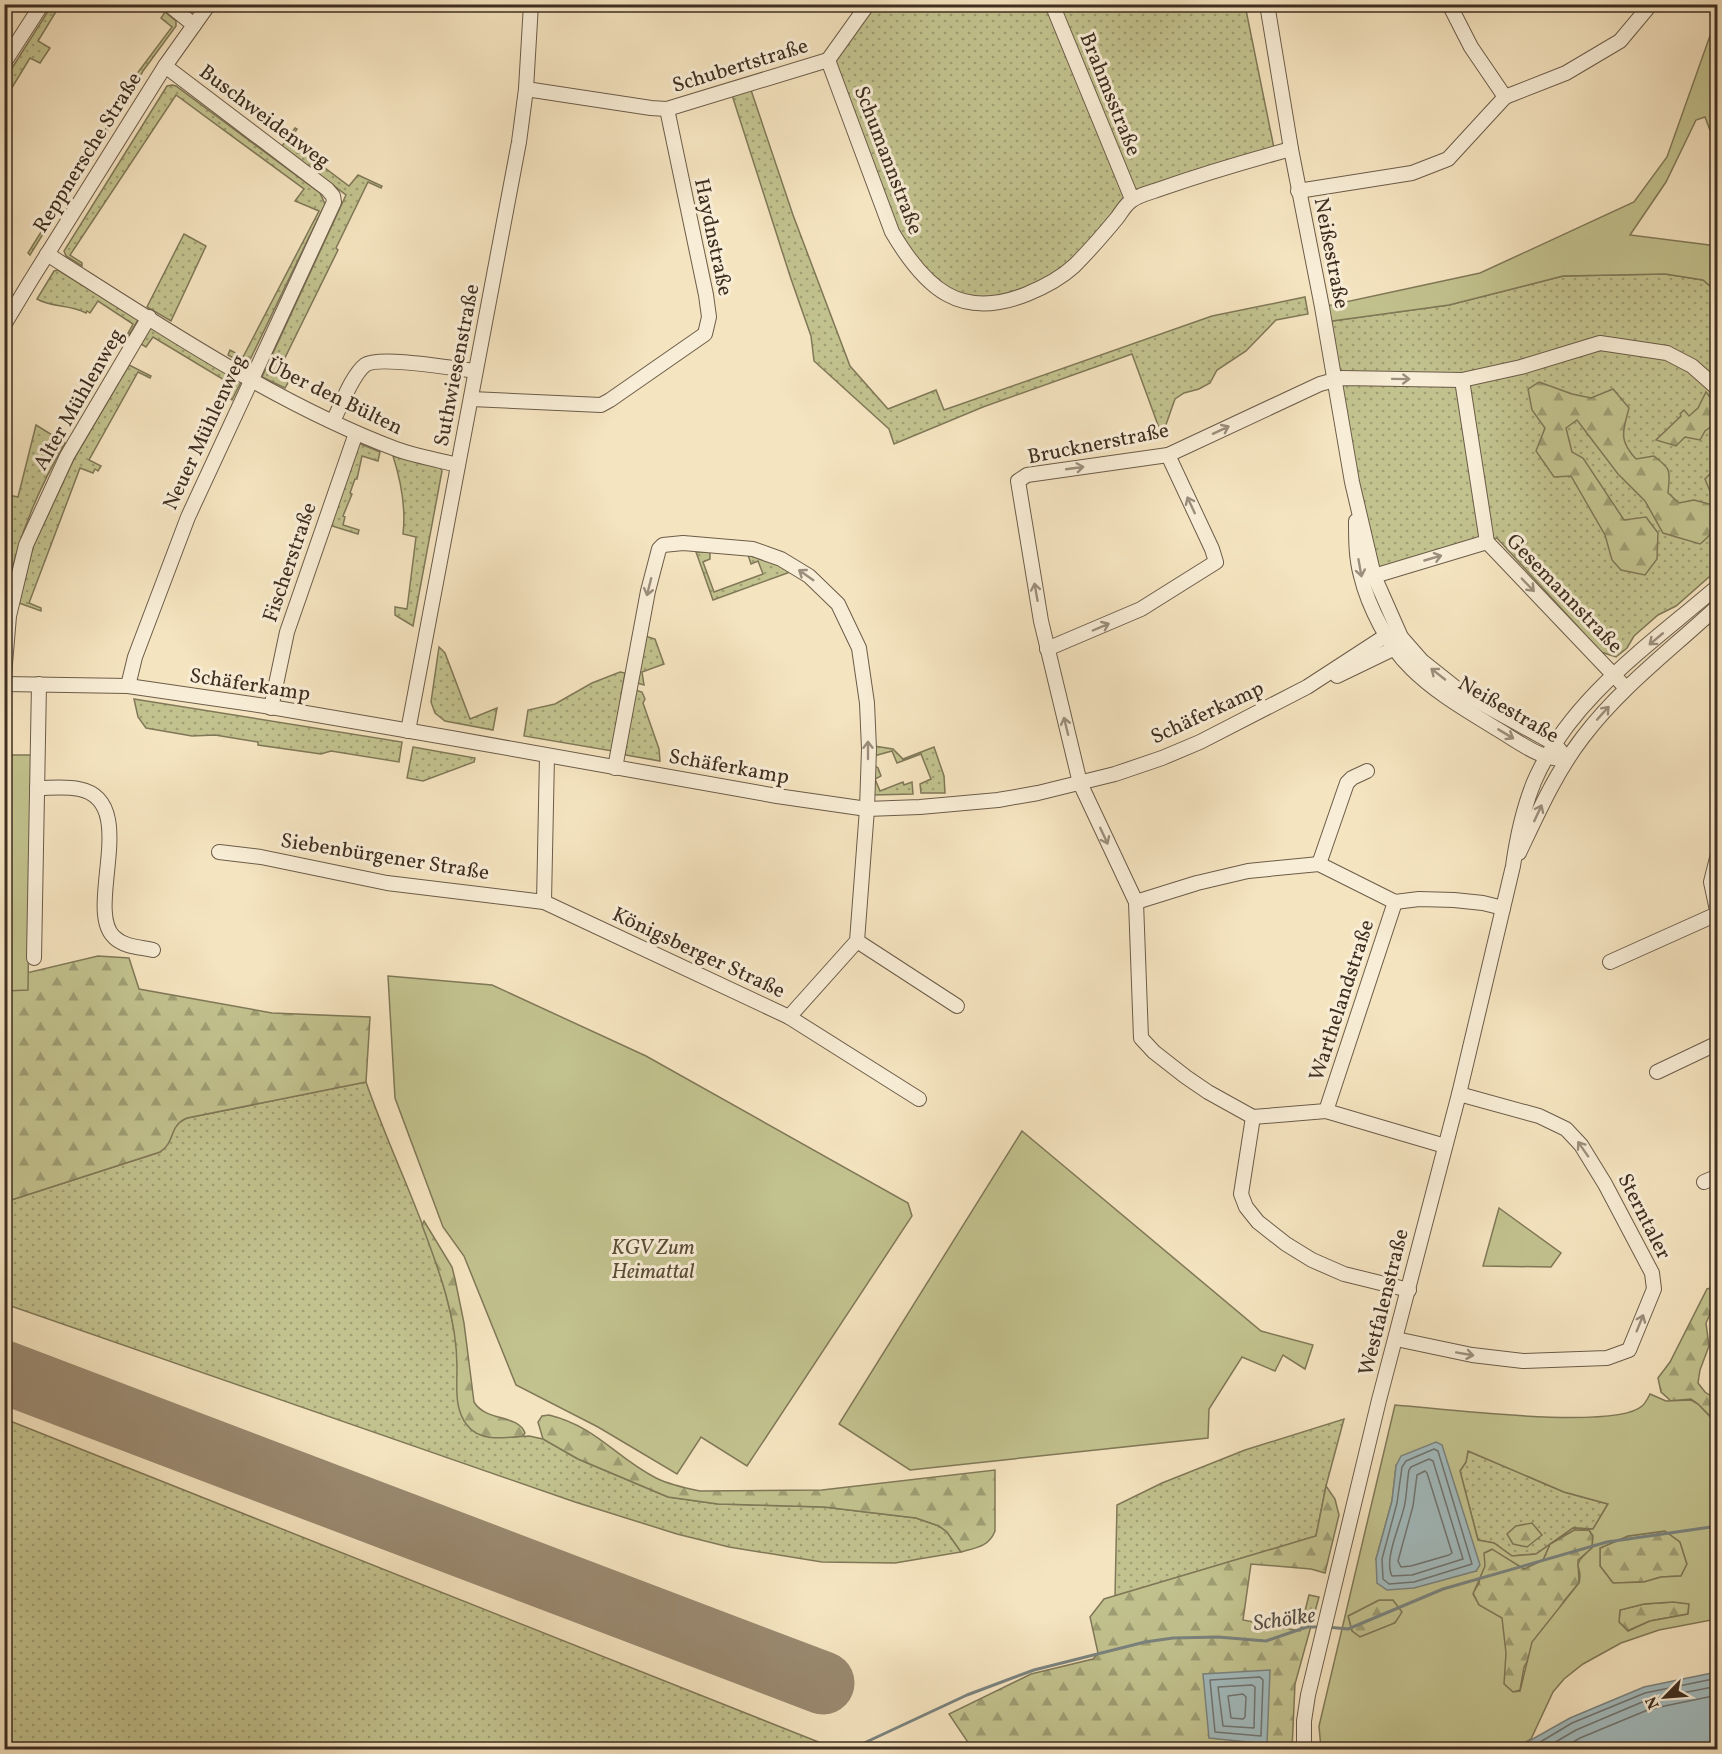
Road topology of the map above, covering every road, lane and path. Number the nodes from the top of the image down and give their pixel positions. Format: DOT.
graph roads {
  1 [pos="42,4"];
  2 [pos="168,4"];
  3 [pos="209,4"];
  4 [pos="531,4"];
  5 [pos="867,4"];
  6 [pos="1052,4"];
  7 [pos="1267,4"];
  8 [pos="1449,4"];
  9 [pos="1652,4"];
  10 [pos="194,25"];
  11 [pos="828,60"];
  12 [pos="4,63"];
  13 [pos="165,66"];
  14 [pos="526,89"];
  15 [pos="1505,97"];
  16 [pos="667,109"];
  17 [pos="1291,148"];
  18 [pos="1298,191"];
  19 [pos="1132,199"];
  20 [pos="334,202"];
  21 [pos="47,254"];
  22 [pos="6,317"];
  23 [pos="149,317"];
  24 [pos="476,371"];
  25 [pos="252,379"];
  26 [pos="1335,380"];
  27 [pos="1462,380"];
  28 [pos="1718,389"];
  29 [pos="471,399"];
  30 [pos="333,421"];
  31 [pos="356,433"];
  32 [pos="1168,455"];
  33 [pos="458,465"];
  34 [pos="1358,510"];
  35 [pos="1487,542"];
  36 [pos="1376,575"];
  37 [pos="1718,586"];
  38 [pos="1698,603"];
  39 [pos="1715,615"];
  40 [pos="1387,635"];
  41 [pos="1398,642"];
  42 [pos="1047,649"];
  43 [pos="1614,675"];
  44 [pos="4,676"];
  45 [pos="4,684"];
  46 [pos="39,684"];
  47 [pos="128,686"];
  48 [pos="1307,687"];
  49 [pos="1626,688"];
  50 [pos="271,708"];
  51 [pos="408,731"];
  52 [pos="1555,744"];
  53 [pos="547,756"];
  54 [pos="1547,758"];
  55 [pos="1567,759"];
  56 [pos="615,768"];
  57 [pos="1366,771"];
  58 [pos="1080,783"];
  59 [pos="37,788"];
  60 [pos="867,808"];
  61 [pos="219,852"];
  62 [pos="1718,854"];
  63 [pos="1319,864"];
  64 [pos="1513,866"];
  65 [pos="544,902"];
  66 [pos="1136,902"];
  67 [pos="1395,902"];
  68 [pos="1503,908"];
  69 [pos="1717,915"];
  70 [pos="857,941"];
  71 [pos="153,950"];
  72 [pos="34,958"];
  73 [pos="1610,962"];
  74 [pos="957,1005"];
  75 [pos="789,1017"];
  76 [pos="1718,1042"];
  77 [pos="1657,1072"];
  78 [pos="1459,1094"];
  79 [pos="919,1099"];
  80 [pos="1326,1111"];
  81 [pos="1253,1117"];
  82 [pos="1445,1146"];
  83 [pos="1718,1176"];
  84 [pos="1704,1182"];
  85 [pos="1408,1290"];
  86 [pos="1396,1339"];
  87 [pos="1304,1749"];
  1 -- 12 [label="street"];
  2 -- 10 [label="street"];
  3 -- 10 [label="street, Reppnersche Straße"];
  4 -- 14 [label="street, Suthwiesenstraße"];
  5 -- 11 [label="street, Schubertstraße"];
  6 -- 19 [label="street, Brahmsstraße"];
  7 -- 17 [label="street, Neißestraße"];
  8 -- 15 [label="street"];
  9 -- 15 [label="street"];
  10 -- 13 [label="street, Reppnersche Straße"];
  11 -- 16 [label="street, Schubertstraße"];
  11 -- 19 [label="street, Schumannstraße"];
  13 -- 20 [label="street, Buschweidenweg"];
  13 -- 21 [label="street, Reppnersche Straße"];
  14 -- 16 [label="street, Schubertstraße"];
  14 -- 24 [label="street, Suthwiesenstraße"];
  15 -- 18 [label="street"];
  16 -- 29 [label="street, Haydnstraße"];
  17 -- 18 [label="street, Neißestraße"];
  17 -- 19 [label="street"];
  18 -- 26 [label="street, Neißestraße"];
  20 -- 25 [label="street, Neuer Mühlenweg"];
  21 -- 22 [label="street, Reppnersche Straße"];
  21 -- 23 [label="street, Über den Bülten"];
  23 -- 25 [label="street, Über den Bülten"];
  23 -- 44 [label="street, Alter Mühlenweg"];
  24 -- 29 [label="street, Suthwiesenstraße"];
  24 -- 30 [label="street"];
  25 -- 30 [label="street, Über den Bülten"];
  25 -- 47 [label="street, Neuer Mühlenweg"];
  26 -- 27 [label="street, Brucknerstraße, one-way"];
  32 -- 26 [label="street, Brucknerstraße, one-way"];
  26 -- 34 [label="street, Neißestraße"];
  27 -- 28 [label="street, Brucknerstraße"];
  27 -- 35 [label="street, Gesemannstraße"];
  29 -- 33 [label="street, Suthwiesenstraße"];
  30 -- 31 [label="street, Über den Bülten"];
  31 -- 33 [label="street, Über den Bülten"];
  31 -- 50 [label="street, Fischerstraße"];
  42 -- 32 [label="street, one-way"];
  42 -- 32 [label="street, Brucknerstraße, one-way"];
  33 -- 51 [label="street, Suthwiesenstraße"];
  34 -- 36 [label="street, Neißestraße"];
  34 -- 40 [label="street, Neißestraße, one-way"];
  36 -- 35 [label="street, one-way"];
  35 -- 43 [label="street, Gesemannstraße, one-way"];
  36 -- 41 [label="street, Neißestraße"];
  37 -- 38 [label="street, Westfalenstraße"];
  38 -- 39 [label="street"];
  38 -- 43 [label="street, Westfalenstraße, one-way"];
  39 -- 49 [label="street, Westfalenstraße"];
  40 -- 41 [label="street"];
  40 -- 48 [label="street, Schäferkamp"];
  41 -- 48 [label="street, Schäferkamp"];
  52 -- 41 [label="street, Neißestraße, one-way"];
  41 -- 54 [label="street, Neißestraße, one-way"];
  58 -- 42 [label="street, Brucknerstraße, one-way"];
  43 -- 49 [label="street, Gesemannstraße"];
  43 -- 52 [label="street, Westfalenstraße"];
  45 -- 46 [label="street, Schäferkamp"];
  46 -- 47 [label="street, Schäferkamp"];
  46 -- 59 [label="street"];
  47 -- 50 [label="street, Schäferkamp"];
  48 -- 58 [label="street, Schäferkamp"];
  55 -- 49 [label="street, Westfalenstraße, one-way"];
  50 -- 51 [label="street, Schäferkamp"];
  51 -- 53 [label="street, Schäferkamp"];
  52 -- 54 [label="street, Westfalenstraße"];
  52 -- 55 [label="street, Neißestraße"];
  53 -- 56 [label="street, Schäferkamp"];
  53 -- 65 [label="street"];
  54 -- 55 [label="street, Neißestraße"];
  54 -- 64 [label="street, Westfalenstraße"];
  64 -- 55 [label="street, Westfalenstraße, one-way"];
  56 -- 60 [label="street, Schäferkamp"];
  60 -- 56 [label="street, one-way"];
  57 -- 63 [label="street"];
  58 -- 60 [label="street, Schäferkamp"];
  58 -- 66 [label="street, Brucknerstraße, one-way"];
  59 -- 71 [label="street"];
  59 -- 72 [label="street"];
  60 -- 70 [label="street"];
  61 -- 65 [label="street, Siebenbürgener Straße"];
  62 -- 69 [label="street"];
  63 -- 66 [label="street"];
  63 -- 67 [label="street"];
  64 -- 68 [label="street, Westfalenstraße"];
  65 -- 75 [label="street, Königsberger Straße"];
  66 -- 81 [label="street"];
  67 -- 68 [label="street"];
  67 -- 80 [label="street, Warthelandstraße"];
  68 -- 78 [label="street, Westfalenstraße"];
  69 -- 73 [label="street"];
  70 -- 74 [label="street"];
  70 -- 75 [label="street, Königsberger Straße"];
  75 -- 79 [label="street"];
  76 -- 77 [label="street"];
  78 -- 82 [label="street, Westfalenstraße"];
  86 -- 78 [label="street, Sterntaler, one-way"];
  80 -- 81 [label="street"];
  80 -- 82 [label="street"];
  81 -- 85 [label="street"];
  82 -- 85 [label="street, Westfalenstraße"];
  83 -- 84 [label="street"];
  85 -- 86 [label="street, Westfalenstraße"];
  86 -- 87 [label="street, Westfalenstraße"];
}
